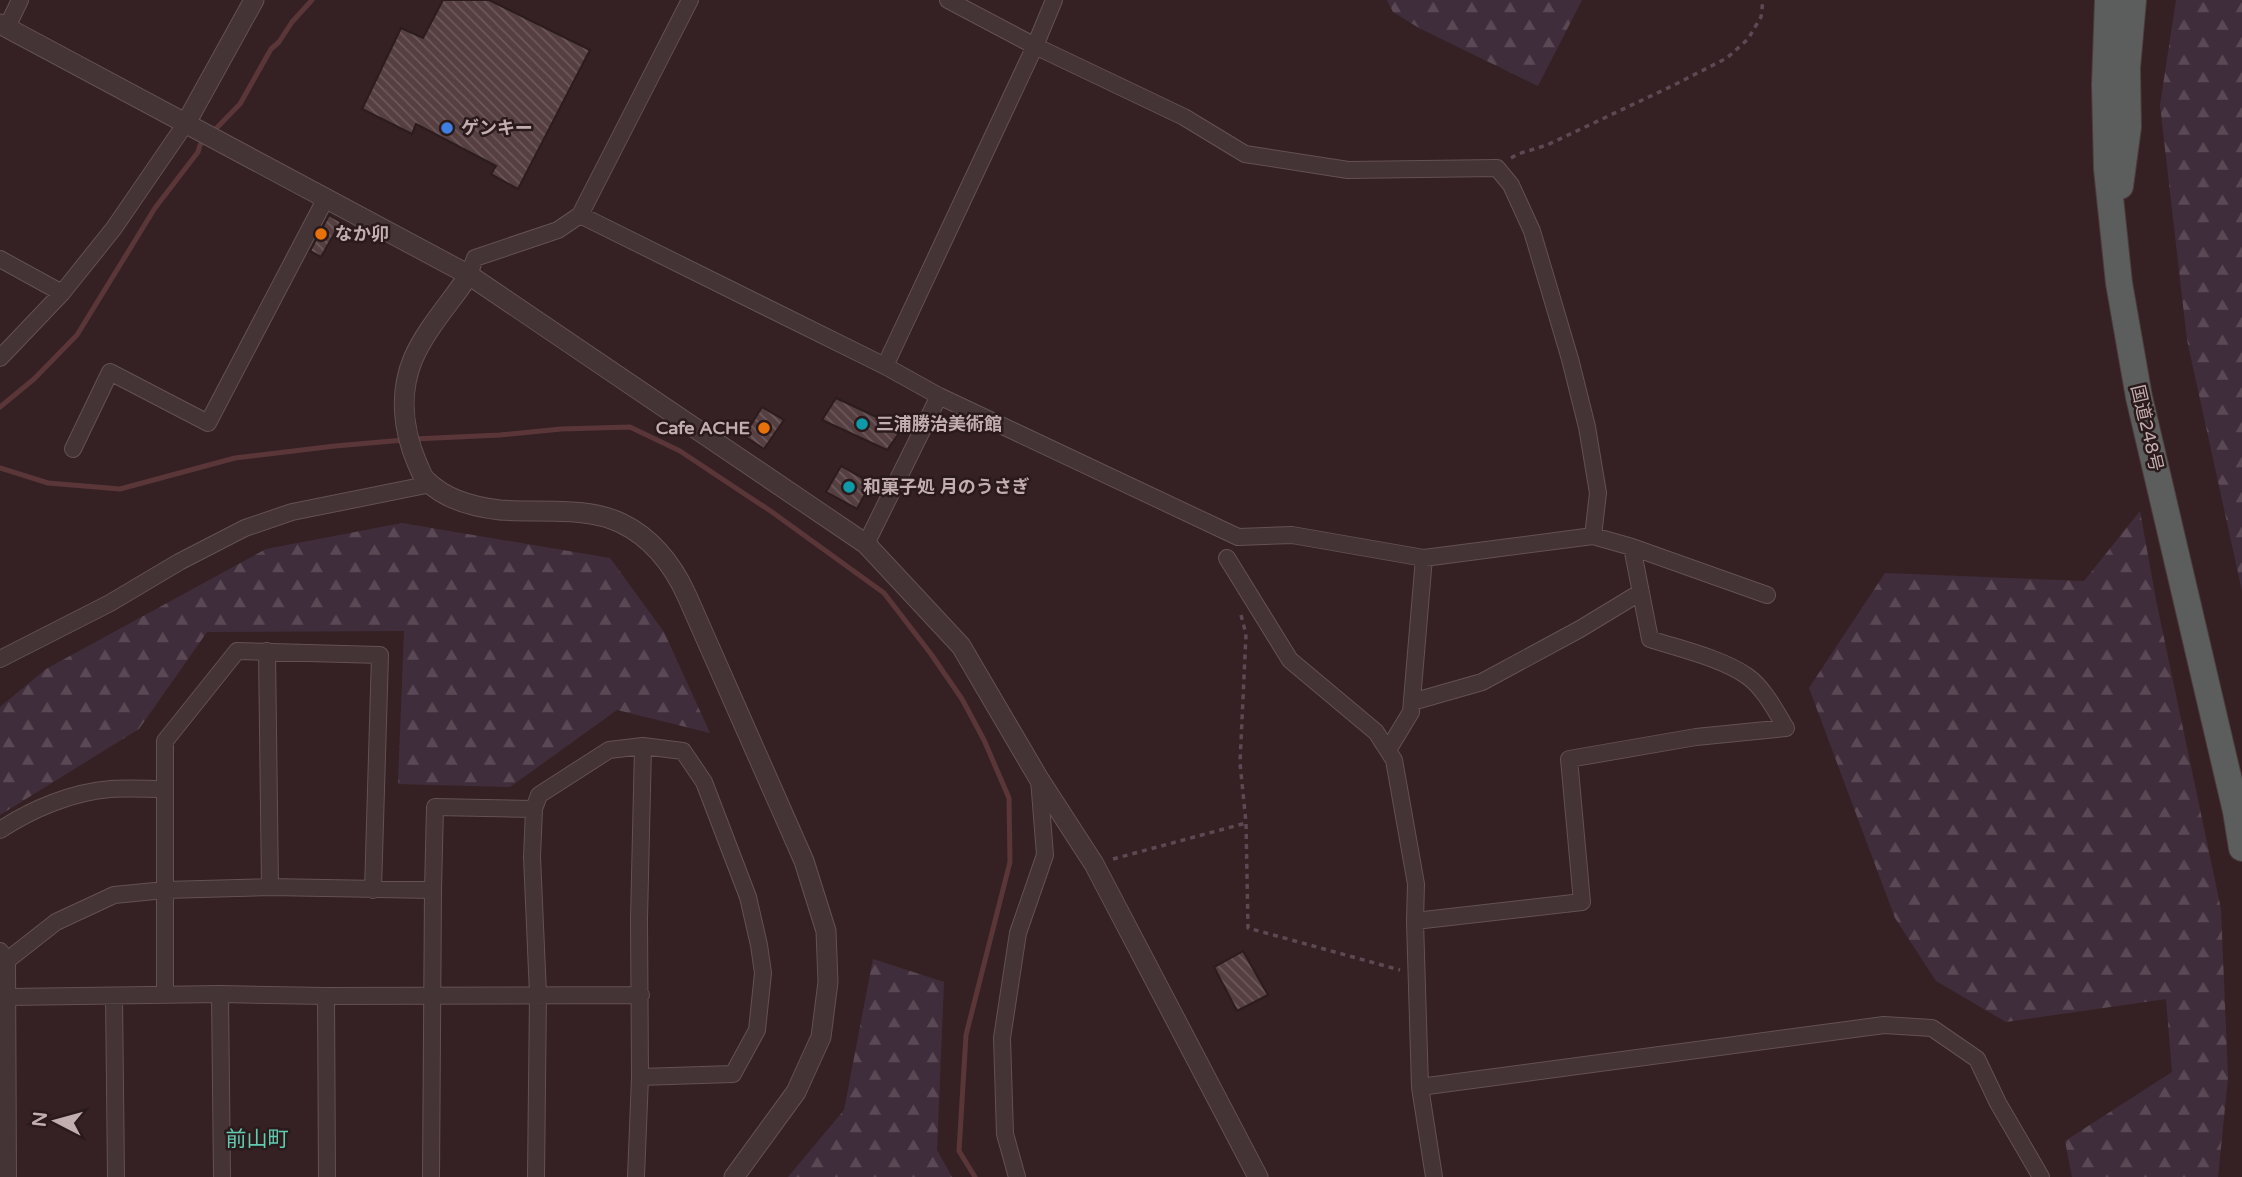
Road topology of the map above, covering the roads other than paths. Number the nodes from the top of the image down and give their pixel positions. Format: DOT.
graph roads {
  1 [pos="20,0"];
  2 [pos="254,0"];
  3 [pos="690,0"];
  4 [pos="948,0"];
  5 [pos="1054,0"];
  6 [pos="2108,0"];
  7 [pos="2119,0"];
  8 [pos="2133,0"];
  9 [pos="4,26"];
  10 [pos="1035,46"];
  11 [pos="186,123"];
  12 [pos="2120,186"];
  13 [pos="326,198"];
  14 [pos="580,215"];
  15 [pos="0,259"];
  16 [pos="469,275"];
  17 [pos="62,293"];
  18 [pos="0,358"];
  19 [pos="885,366"];
  20 [pos="939,396"];
  21 [pos="73,450"];
  22 [pos="428,482"];
  23 [pos="1593,536"];
  24 [pos="866,544"];
  25 [pos="1632,547"];
  26 [pos="1227,558"];
  27 [pos="1424,558"];
  28 [pos="1641,592"];
  29 [pos="1767,595"];
  30 [pos="267,650"];
  31 [pos="0,659"];
  32 [pos="1412,702"];
  33 [pos="643,746"];
  34 [pos="1388,750"];
  35 [pos="1039,779"];
  36 [pos="2242,787"];
  37 [pos="165,789"];
  38 [pos="534,810"];
  39 [pos="0,830"];
  40 [pos="2242,848"];
  41 [pos="270,887"];
  42 [pos="165,890"];
  43 [pos="373,890"];
  44 [pos="433,890"];
  45 [pos="1415,920"];
  46 [pos="2,959"];
  47 [pos="220,994"];
  48 [pos="538,994"];
  49 [pos="165,995"];
  50 [pos="432,995"];
  51 [pos="640,995"];
  52 [pos="114,996"];
  53 [pos="326,996"];
  54 [pos="8,997"];
  55 [pos="640,1077"];
  56 [pos="1420,1087"];
  57 [pos="8,1177"];
  58 [pos="116,1177"];
  59 [pos="222,1177"];
  60 [pos="327,1177"];
  61 [pos="431,1177"];
  62 [pos="536,1177"];
  63 [pos="636,1177"];
  64 [pos="734,1177"];
  65 [pos="1017,1177"];
  66 [pos="1258,1177"];
  67 [pos="1434,1177"];
  68 [pos="2041,1177"];
  1 -- 9 [label="street"];
  2 -- 11 [label="street"];
  3 -- 14 [label="street"];
  4 -- 10 [label="street"];
  5 -- 10 [label="street"];
  6 -- 40 [label="highway, 国道248号"];
  7 -- 12 [label="highway, 国道248号"];
  8 -- 12 [label="highway"];
  9 -- 11 [label="street"];
  10 -- 19 [label="street"];
  10 -- 23 [label="street"];
  11 -- 13 [label="street"];
  11 -- 17 [label="street"];
  12 -- 36 [label="highway, 国道248号"];
  13 -- 16 [label="street"];
  13 -- 21 [label="street"];
  14 -- 16 [label="street"];
  14 -- 19 [label="street"];
  15 -- 17 [label="street"];
  16 -- 22 [label="street"];
  16 -- 24 [label="street"];
  17 -- 18 [label="street"];
  19 -- 20 [label="street"];
  20 -- 24 [label="street"];
  20 -- 27 [label="street"];
  22 -- 31 [label="street"];
  22 -- 64 [label="street"];
  23 -- 25 [label="street"];
  23 -- 27 [label="street"];
  24 -- 35 [label="street"];
  25 -- 28 [label="street"];
  25 -- 29 [label="street"];
  26 -- 34 [label="street"];
  27 -- 32 [label="street"];
  28 -- 32 [label="street"];
  28 -- 45 [label="street"];
  30 -- 37 [label="street"];
  30 -- 41 [label="street"];
  30 -- 43 [label="street"];
  32 -- 34 [label="street"];
  33 -- 38 [label="street"];
  33 -- 51 [label="street"];
  33 -- 55 [label="street"];
  34 -- 45 [label="street"];
  35 -- 65 [label="street"];
  35 -- 66 [label="street"];
  37 -- 39 [label="street"];
  37 -- 42 [label="street"];
  38 -- 44 [label="street"];
  38 -- 48 [label="street"];
  41 -- 42 [label="street"];
  41 -- 43 [label="street"];
  42 -- 46 [label="street"];
  42 -- 49 [label="street"];
  43 -- 44 [label="street"];
  44 -- 50 [label="street"];
  45 -- 56 [label="street"];
  46 -- 54 [label="street"];
  47 -- 49 [label="street"];
  47 -- 53 [label="street"];
  47 -- 59 [label="street"];
  48 -- 50 [label="street"];
  48 -- 51 [label="street"];
  48 -- 62 [label="street"];
  49 -- 52 [label="street"];
  50 -- 53 [label="street"];
  50 -- 61 [label="street"];
  51 -- 55 [label="street"];
  52 -- 54 [label="street"];
  52 -- 58 [label="street"];
  53 -- 60 [label="street"];
  54 -- 57 [label="street"];
  55 -- 63 [label="street"];
  56 -- 67 [label="street"];
  56 -- 68 [label="street"];
}
